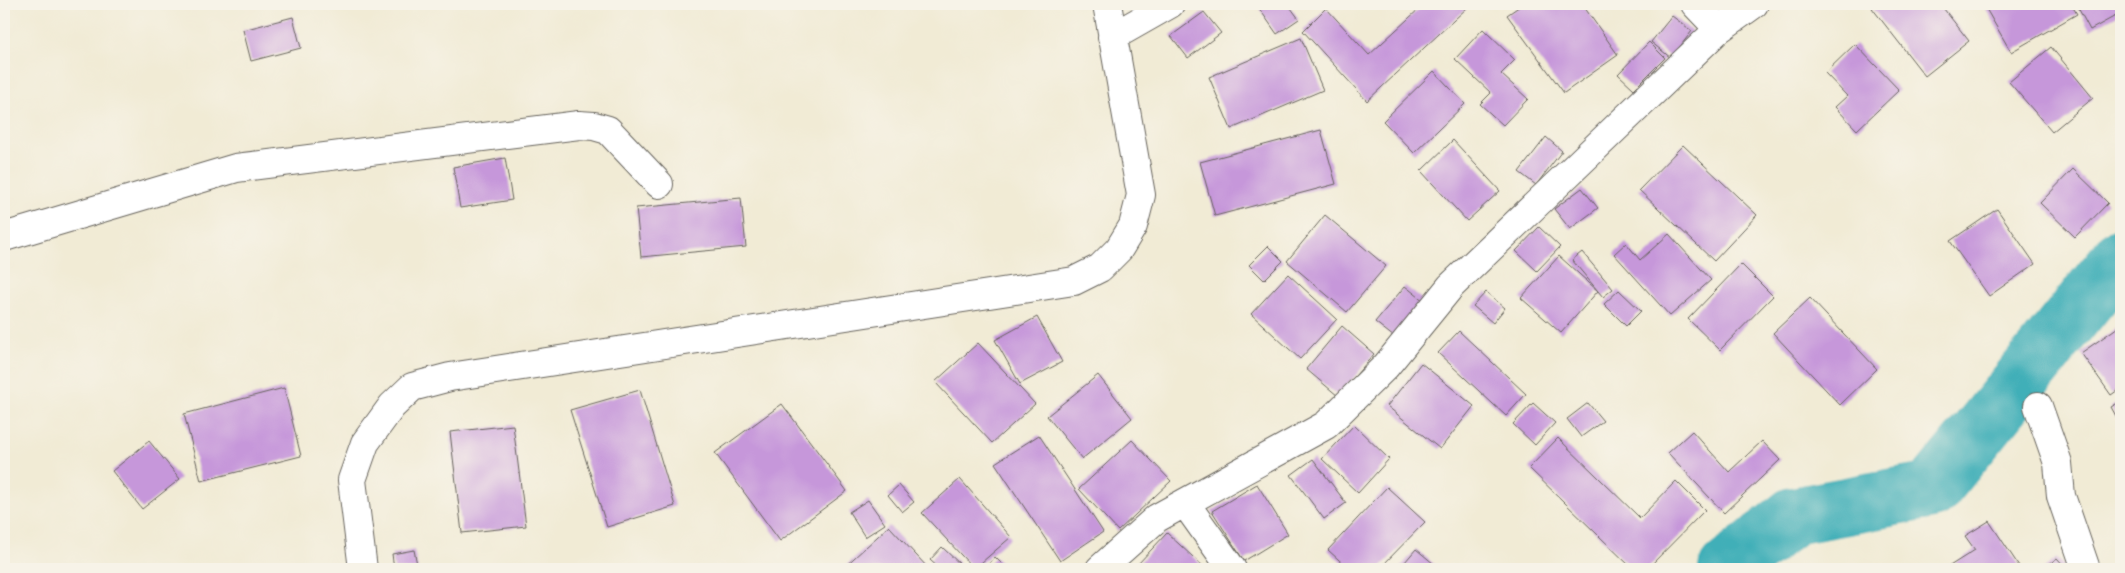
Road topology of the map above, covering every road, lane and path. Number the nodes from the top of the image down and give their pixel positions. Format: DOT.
graph roads {
  1 [pos="1107,4"];
  2 [pos="1170,4"];
  3 [pos="1695,4"];
  4 [pos="1754,4"];
  5 [pos="1719,29"];
  6 [pos="1112,37"];
  7 [pos="659,184"];
  8 [pos="4,238"];
  9 [pos="2038,406"];
  10 [pos="1185,503"];
  11 [pos="363,569"];
  12 [pos="1100,569"];
  13 [pos="1232,569"];
  14 [pos="2086,569"];
  1 -- 6 [label="street"];
  2 -- 6 [label="street"];
  3 -- 5 [label="street"];
  4 -- 5 [label="street"];
  5 -- 10 [label="street"];
  6 -- 11 [label="street"];
  7 -- 8 [label="street"];
  9 -- 14 [label="street"];
  10 -- 12 [label="street"];
  10 -- 13 [label="street"];
}
